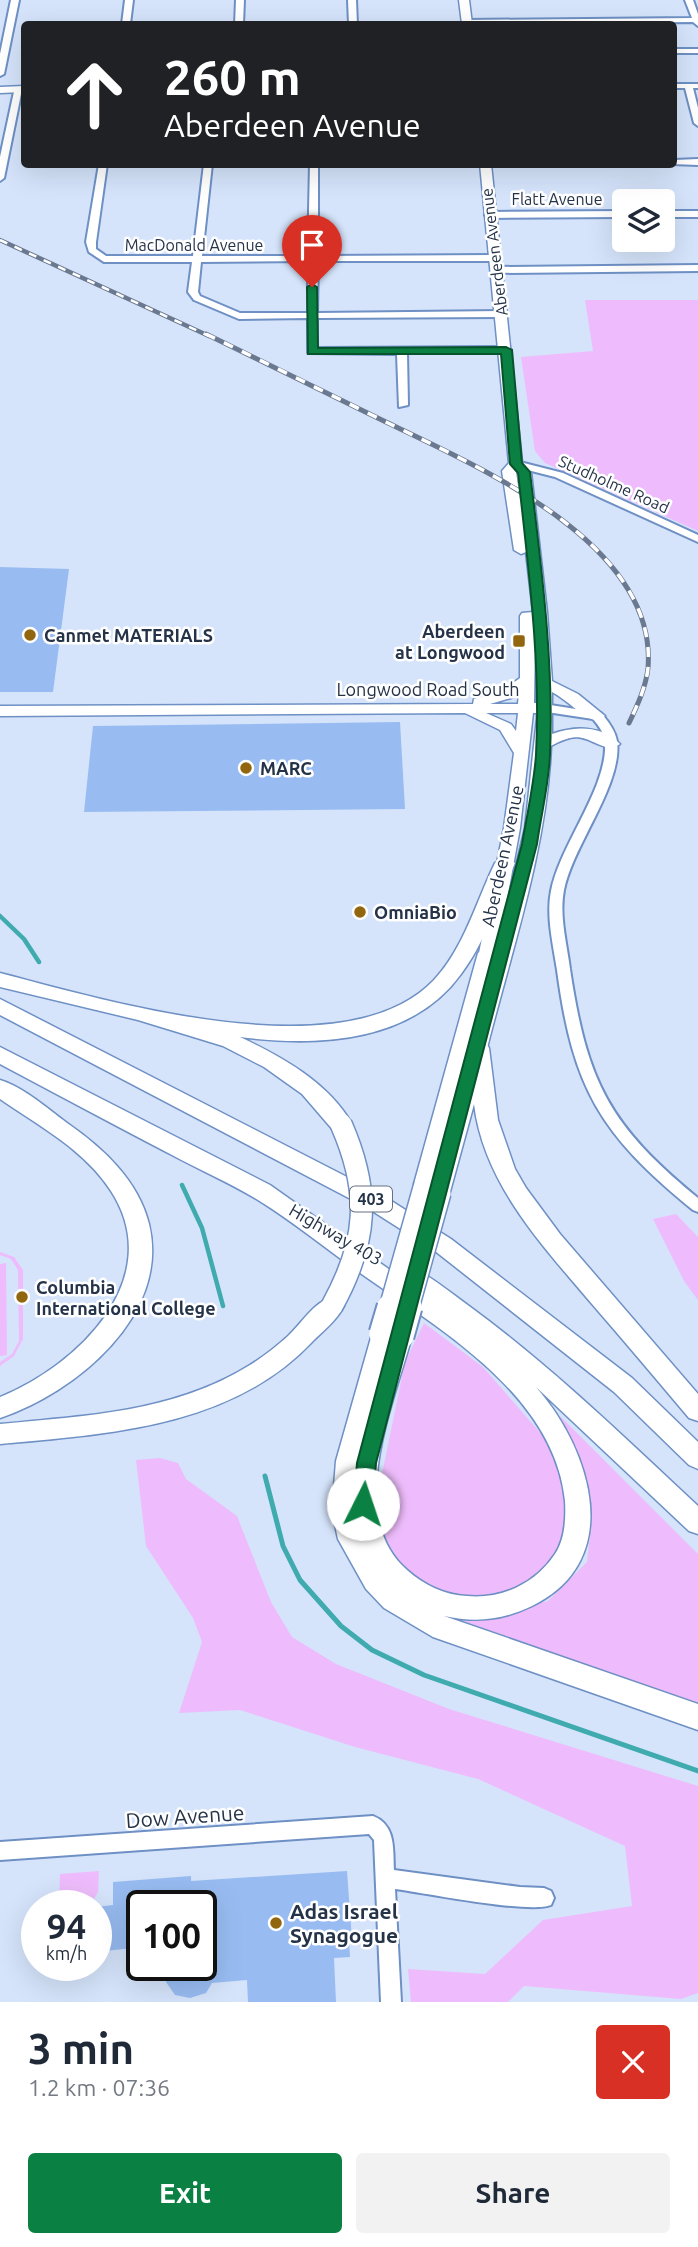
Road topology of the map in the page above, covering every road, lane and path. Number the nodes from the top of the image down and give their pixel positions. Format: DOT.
graph roads {
  1 [pos="15,0"];
  2 [pos="129,0"];
  3 [pos="240,0"];
  4 [pos="352,0"];
  5 [pos="464,0"];
  6 [pos="689,0"];
  7 [pos="126,21"];
  8 [pos="239,21"];
  9 [pos="354,21"];
  10 [pos="467,21"];
  11 [pos="677,21"];
  12 [pos="698,21"];
  13 [pos="677,51"];
  14 [pos="698,51"];
  15 [pos="0,74"];
  16 [pos="677,86"];
  17 [pos="688,86"];
  18 [pos="698,86"];
  19 [pos="21,89"];
  20 [pos="0,90"];
  21 [pos="698,123"];
  22 [pos="677,163"];
  23 [pos="698,163"];
  24 [pos="102,168"];
  25 [pos="208,168"];
  26 [pos="314,168"];
  27 [pos="485,168"];
  28 [pos="0,178"];
  29 [pos="612,214"];
  30 [pos="675,214"];
  31 [pos="698,214"];
  32 [pos="490,215"];
  33 [pos="312,259"];
  34 [pos="198,261"];
  35 [pos="496,264"];
  36 [pos="698,268"];
  37 [pos="502,314"];
  38 [pos="312,315"];
  39 [pos="506,350"];
  40 [pos="402,351"];
  41 [pos="403,405"];
  42 [pos="516,464"];
  43 [pos="698,539"];
  44 [pos="526,680"];
  45 [pos="543,682"];
  46 [pos="455,708"];
  47 [pos="524,708"];
  48 [pos="544,708"];
  49 [pos="0,712"];
  50 [pos="597,716"];
  51 [pos="544,743"];
  52 [pos="612,744"];
  53 [pos="520,753"];
  54 [pos="505,863"];
  55 [pos="488,953"];
  56 [pos="0,980"];
  57 [pos="0,1006"];
  58 [pos="183,1024"];
  59 [pos="478,1048"];
  60 [pos="0,1055"];
  61 [pos="0,1088"];
  62 [pos="433,1188"];
  63 [pos="262,1191"];
  64 [pos="698,1206"];
  65 [pos="392,1335"];
  66 [pos="0,1408"];
  67 [pos="698,1411"];
  68 [pos="0,1434"];
  69 [pos="698,1458"];
  70 [pos="698,1523"];
  71 [pos="698,1717"];
  72 [pos="0,1851"];
  73 [pos="386,1878"];
  74 [pos="544,1898"];
  75 [pos="391,2002"];
  1 -- 15 [label="street"];
  2 -- 7 [label="street"];
  3 -- 8 [label="street"];
  4 -- 9 [label="street"];
  5 -- 10 [label="main road"];
  6 -- 12 [label="street"];
  11 -- 12 [label="street"];
  13 -- 14 [label="street"];
  16 -- 17 [label="street"];
  17 -- 18 [label="street"];
  17 -- 21 [label="street"];
  19 -- 20 [label="main road"];
  19 -- 28 [label="street"];
  22 -- 23 [label="street"];
  24 -- 34 [label="street, MacDonald Avenue"];
  25 -- 34 [label="street"];
  26 -- 33 [label="street"];
  27 -- 32 [label="main road, Aberdeen Avenue"];
  29 -- 32 [label="street, Flatt Avenue"];
  30 -- 31 [label="street"];
  32 -- 35 [label="main road, Aberdeen Avenue"];
  33 -- 34 [label="street, MacDonald Avenue"];
  33 -- 35 [label="street, MacDonald Avenue"];
  33 -- 38 [label="street"];
  34 -- 38 [label="street"];
  35 -- 36 [label="street, MacDonald Avenue"];
  35 -- 37 [label="main road, Aberdeen Avenue"];
  37 -- 38 [label="street"];
  37 -- 39 [label="main road, Aberdeen Avenue"];
  38 -- 40 [label="street"];
  39 -- 40 [label="street"];
  39 -- 42 [label="main road, Aberdeen Avenue"];
  40 -- 41 [label="street"];
  42 -- 43 [label="street, Studholme Road"];
  42 -- 44 [label="main road, Aberdeen Avenue"];
  42 -- 45 [label="main road, Aberdeen Avenue"];
  44 -- 46 [label="main road"];
  44 -- 47 [label="main road, Aberdeen Avenue"];
  45 -- 48 [label="main road, Aberdeen Avenue"];
  45 -- 50 [label="main road"];
  46 -- 47 [label="main road, Longwood Road South"];
  46 -- 49 [label="main road, Longwood Road South"];
  46 -- 53 [label="main road"];
  47 -- 48 [label="main road, Longwood Road South"];
  47 -- 53 [label="main road, Aberdeen Avenue"];
  48 -- 50 [label="street, Longwood Road South"];
  48 -- 51 [label="main road, Aberdeen Avenue"];
  50 -- 52 [label="street"];
  51 -- 52 [label="main road"];
  51 -- 59 [label="main road, Aberdeen Avenue"];
  52 -- 64 [label="street"];
  53 -- 54 [label="main road, Aberdeen Avenue"];
  54 -- 55 [label="main road, Aberdeen Avenue"];
  54 -- 58 [label="highway"];
  55 -- 62 [label="highway"];
  56 -- 58 [label="highway"];
  57 -- 69 [label="highway, 403"];
  58 -- 68 [label="highway, bridge"];
  59 -- 62 [label="highway"];
  59 -- 67 [label="highway"];
  60 -- 63 [label="highway, Highway 403 / 403"];
  61 -- 66 [label="highway"];
  62 -- 65 [label="highway, bridge"];
  63 -- 65 [label="highway"];
  63 -- 70 [label="highway, Highway 403 / 403"];
  65 -- 71 [label="highway"];
  72 -- 73 [label="street, Dow Avenue"];
  73 -- 74 [label="street"];
  73 -- 75 [label="street"];
}
